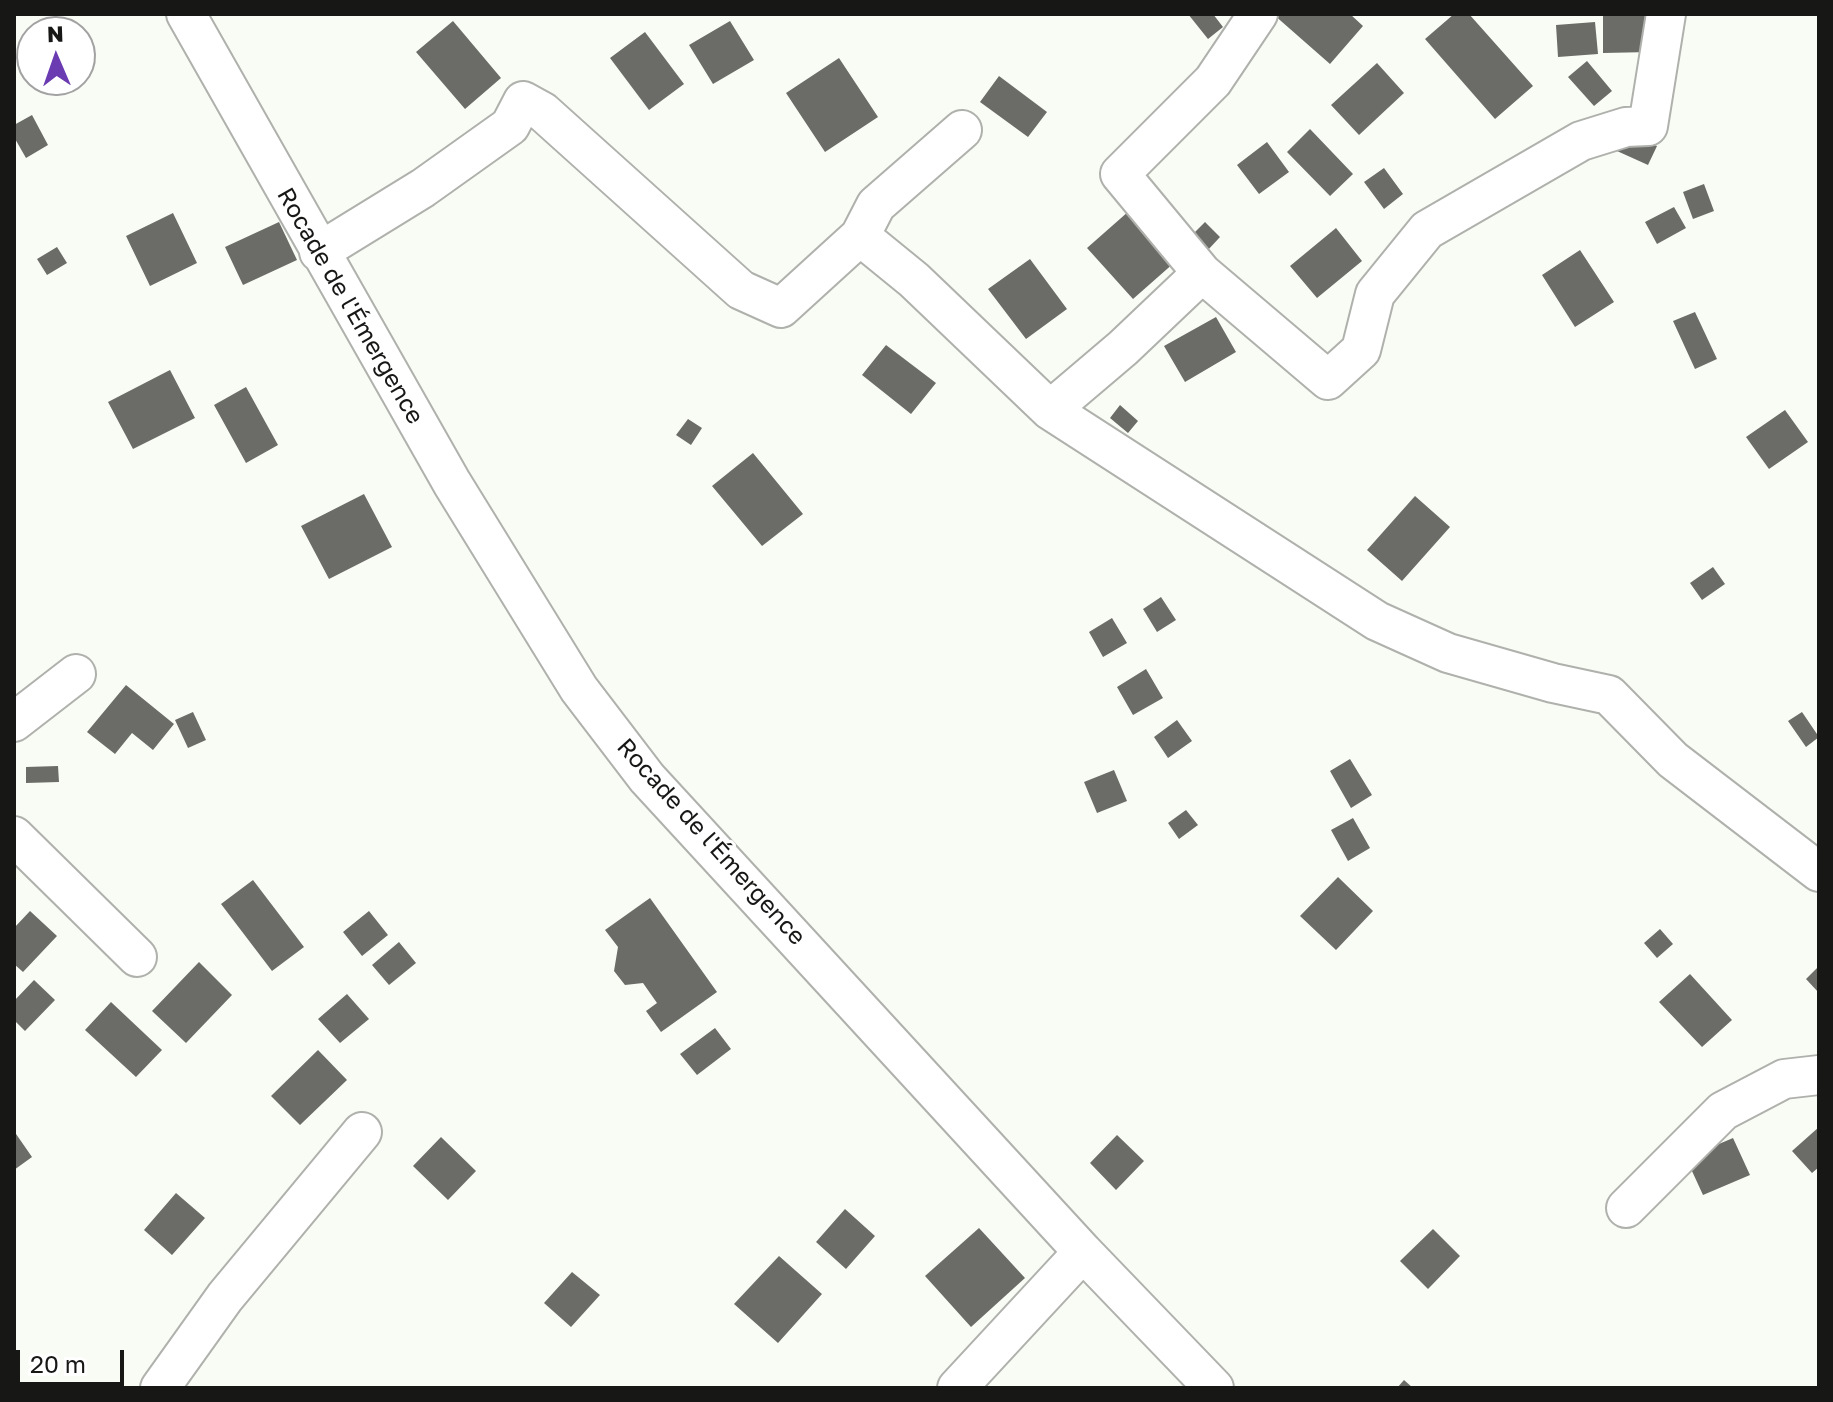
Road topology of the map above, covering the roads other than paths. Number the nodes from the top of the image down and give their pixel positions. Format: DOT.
graph roads {
  1 [pos="186,14"];
  2 [pos="1258,14"];
  3 [pos="1666,14"];
  4 [pos="962,130"];
  5 [pos="860,236"];
  6 [pos="319,252"];
  7 [pos="1202,273"];
  8 [pos="1050,410"];
  9 [pos="76,674"];
  10 [pos="14,722"];
  11 [pos="14,836"];
  12 [pos="1819,872"];
  13 [pos="137,957"];
  14 [pos="1819,1075"];
  15 [pos="362,1132"];
  16 [pos="1626,1208"];
  17 [pos="1083,1252"];
  18 [pos="160,1388"];
  19 [pos="957,1388"];
  20 [pos="1214,1388"];
  1 -- 6 [label="street, Rocade de l'Émergence"];
  2 -- 7 [label="street"];
  3 -- 7 [label="street"];
  4 -- 5 [label="street"];
  5 -- 6 [label="street"];
  5 -- 8 [label="street"];
  6 -- 17 [label="street, Rocade de l'Émergence"];
  7 -- 8 [label="street"];
  8 -- 12 [label="street"];
  9 -- 10 [label="street"];
  11 -- 13 [label="street"];
  14 -- 16 [label="street"];
  15 -- 18 [label="street"];
  17 -- 19 [label="street"];
  17 -- 20 [label="street, Rocade de l'Émergence"];
}
